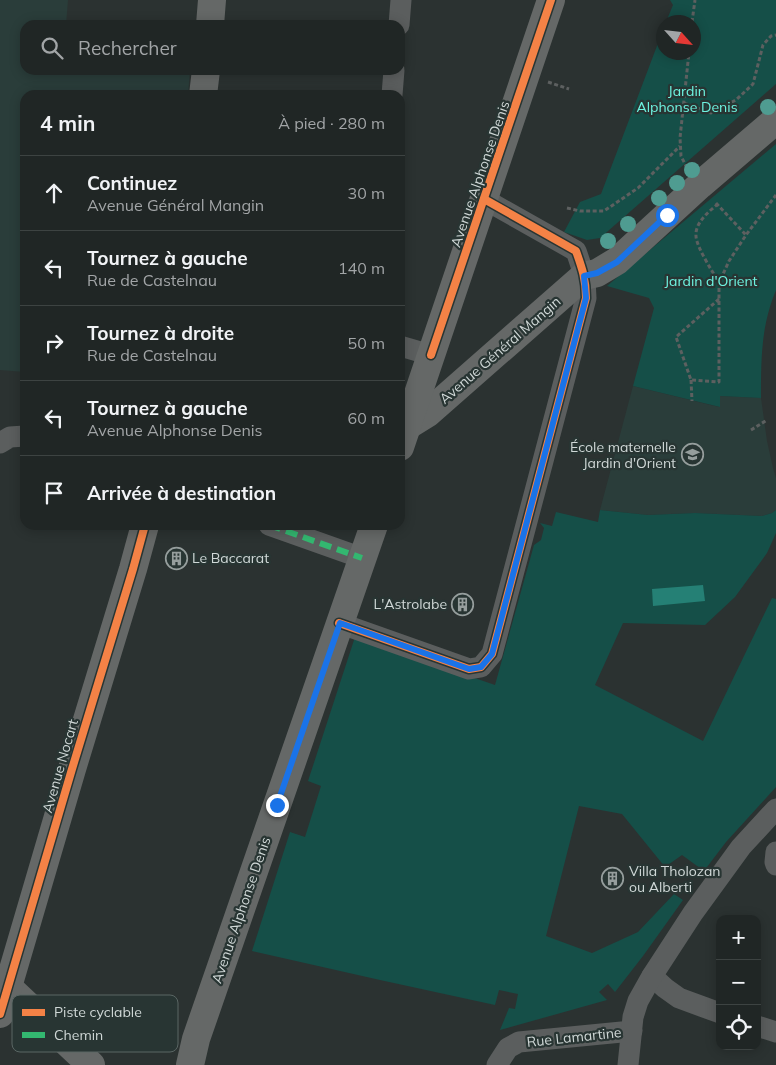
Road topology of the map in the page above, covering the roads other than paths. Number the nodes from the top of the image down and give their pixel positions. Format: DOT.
graph roads {
  1 [pos="212,0"];
  2 [pos="402,0"];
  3 [pos="552,0"];
  4 [pos="210,20"];
  5 [pos="400,20"];
  6 [pos="205,75"];
  7 [pos="394,75"];
  8 [pos="204,90"];
  9 [pos="392,90"];
  10 [pos="776,120"];
  11 [pos="484,199"];
  12 [pos="584,276"];
  13 [pos="405,348"];
  14 [pos="432,356"];
  15 [pos="405,434"];
  16 [pos="20,436"];
  17 [pos="405,436"];
  18 [pos="0,443"];
  19 [pos="144,530"];
  20 [pos="283,530"];
  21 [pos="372,530"];
  22 [pos="362,558"];
  23 [pos="340,623"];
  24 [pos="776,809"];
  25 [pos="776,852"];
  26 [pos="776,865"];
  27 [pos="652,976"];
  28 [pos="4,986"];
  29 [pos="14,995"];
  30 [pos="716,1012"];
  31 [pos="0,1014"];
  32 [pos="761,1027"];
  33 [pos="632,1031"];
  34 [pos="776,1032"];
  35 [pos="196,1039"];
  36 [pos="77,1052"];
  37 [pos="91,1065"];
  38 [pos="175,1065"];
  39 [pos="190,1065"];
  40 [pos="497,1065"];
  41 [pos="628,1065"];
  1 -- 4 [label="street"];
  2 -- 5 [label="street"];
  3 -- 11 [label="street, Avenue Alphonse Denis"];
  6 -- 8 [label="street"];
  7 -- 9 [label="street"];
  10 -- 12 [label="street, Avenue Général Mangin"];
  11 -- 12 [label="street"];
  11 -- 14 [label="street, Avenue Alphonse Denis"];
  12 -- 17 [label="street, Avenue Général Mangin"];
  12 -- 23 [label="street"];
  13 -- 14 [label="street"];
  14 -- 15 [label="street, Avenue Alphonse Denis"];
  16 -- 18 [label="street"];
  19 -- 28 [label="street, Avenue Nocart"];
  20 -- 22 [label="street"];
  21 -- 22 [label="street, Avenue Alphonse Denis"];
  22 -- 23 [label="street, Avenue Alphonse Denis"];
  23 -- 35 [label="street, Avenue Alphonse Denis"];
  24 -- 27 [label="street"];
  25 -- 26 [label="street"];
  27 -- 30 [label="street"];
  27 -- 33 [label="street"];
  28 -- 29 [label="street"];
  28 -- 31 [label="street, Avenue Nocart"];
  32 -- 34 [label="street"];
  33 -- 40 [label="street, Rue Lamartine"];
  33 -- 41 [label="street"];
  35 -- 38 [label="street, Avenue Alphonse Denis"];
  35 -- 39 [label="street, Avenue Alphonse Denis"];
  36 -- 37 [label="street"];
}
